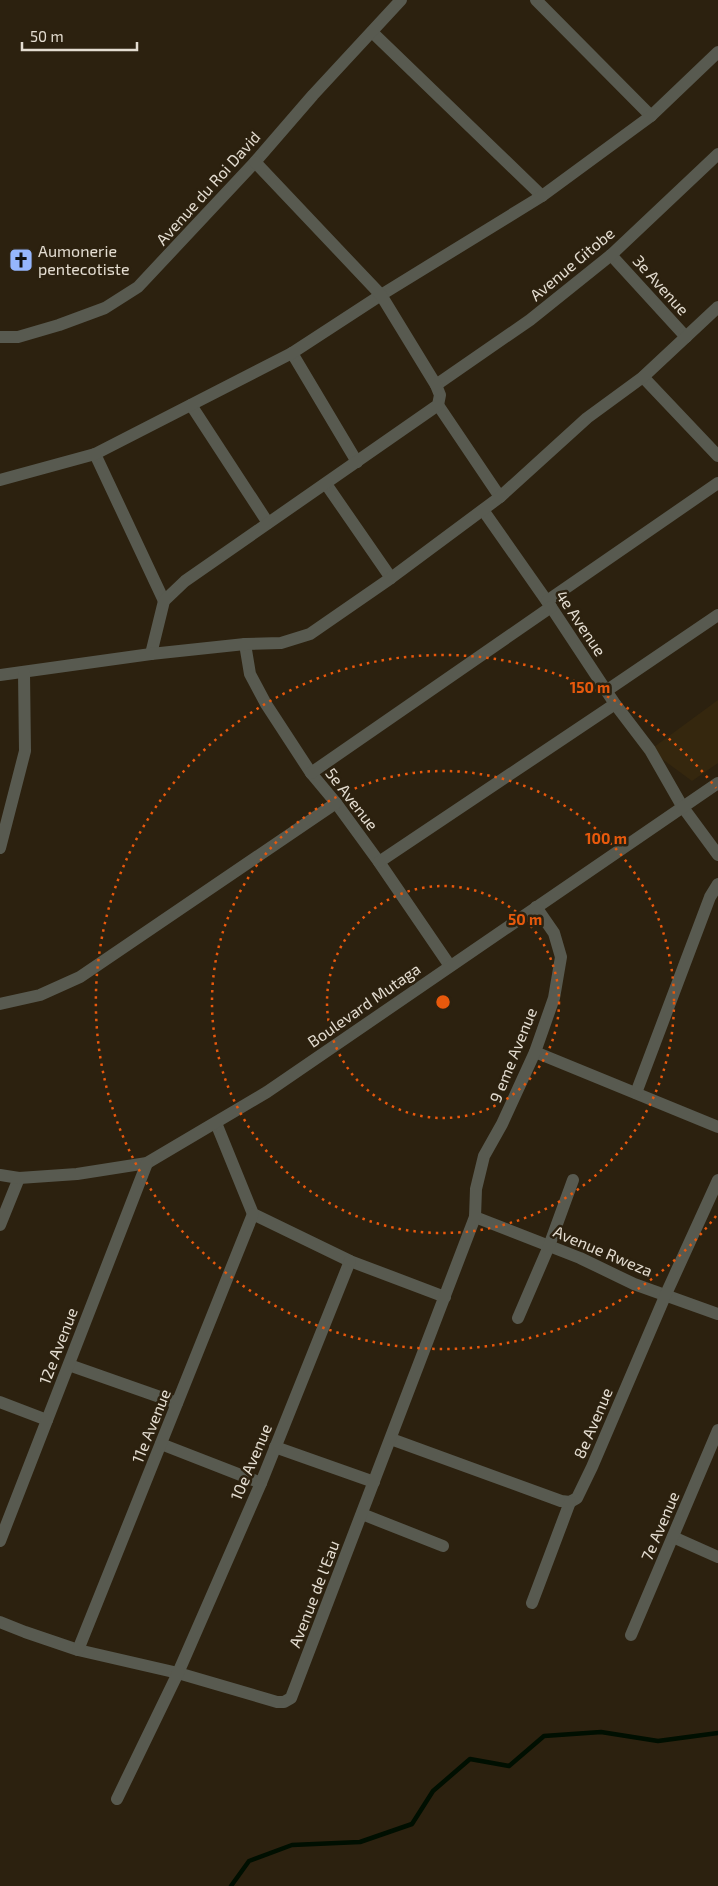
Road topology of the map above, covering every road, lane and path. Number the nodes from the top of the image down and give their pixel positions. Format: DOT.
graph roads {
  1 [pos="401,0"];
  2 [pos="536,0"];
  3 [pos="372,32"];
  4 [pos="718,52"];
  5 [pos="651,116"];
  6 [pos="718,154"];
  7 [pos="254,162"];
  8 [pos="542,196"];
  9 [pos="611,255"];
  10 [pos="381,295"];
  11 [pos="718,307"];
  12 [pos="0,337"];
  13 [pos="686,337"];
  14 [pos="292,353"];
  15 [pos="643,377"];
  16 [pos="436,385"];
  17 [pos="191,404"];
  18 [pos="438,406"];
  19 [pos="95,454"];
  20 [pos="718,456"];
  21 [pos="357,462"];
  22 [pos="0,480"];
  23 [pos="718,482"];
  24 [pos="326,484"];
  25 [pos="500,497"];
  26 [pos="483,510"];
  27 [pos="268,523"];
  28 [pos="391,578"];
  29 [pos="164,601"];
  30 [pos="549,604"];
  31 [pos="718,615"];
  32 [pos="245,644"];
  33 [pos="151,654"];
  34 [pos="24,673"];
  35 [pos="0,676"];
  36 [pos="606,691"];
  37 [pos="615,704"];
  38 [pos="311,773"];
  39 [pos="718,783"];
  40 [pos="336,803"];
  41 [pos="682,806"];
  42 [pos="0,848"];
  43 [pos="718,855"];
  44 [pos="379,862"];
  45 [pos="718,884"];
  46 [pos="536,907"];
  47 [pos="450,966"];
  48 [pos="0,1004"];
  49 [pos="535,1052"];
  50 [pos="636,1093"];
  51 [pos="216,1123"];
  52 [pos="718,1127"];
  53 [pos="147,1164"];
  54 [pos="0,1175"];
  55 [pos="19,1178"];
  56 [pos="573,1180"];
  57 [pos="718,1180"];
  58 [pos="253,1214"];
  59 [pos="475,1217"];
  60 [pos="0,1225"];
  61 [pos="549,1246"];
  62 [pos="350,1261"];
  63 [pos="666,1294"];
  64 [pos="445,1297"];
  65 [pos="718,1314"];
  66 [pos="518,1318"];
  67 [pos="68,1365"];
  68 [pos="0,1402"];
  69 [pos="177,1403"];
  70 [pos="47,1420"];
  71 [pos="718,1430"];
  72 [pos="391,1439"];
  73 [pos="161,1444"];
  74 [pos="276,1447"];
  75 [pos="374,1482"];
  76 [pos="261,1483"];
  77 [pos="570,1502"];
  78 [pos="362,1514"];
  79 [pos="673,1537"];
  80 [pos="0,1542"];
  81 [pos="444,1546"];
  82 [pos="718,1558"];
  83 [pos="532,1603"];
  84 [pos="0,1622"];
  85 [pos="631,1635"];
  86 [pos="78,1650"];
  87 [pos="178,1673"];
  88 [pos="117,1799"];
  1 -- 3 [label="street, Avenue du Roi David"];
  2 -- 5 [label="street"];
  3 -- 7 [label="street, Avenue du Roi David"];
  3 -- 8 [label="street"];
  4 -- 5 [label="street"];
  5 -- 8 [label="street"];
  6 -- 9 [label="street, Avenue Gitobe"];
  7 -- 10 [label="street"];
  7 -- 12 [label="street, Avenue du Roi David"];
  8 -- 10 [label="street"];
  9 -- 13 [label="street, 3e Avenue"];
  9 -- 16 [label="street, Avenue Gitobe"];
  10 -- 14 [label="street"];
  10 -- 16 [label="street"];
  11 -- 13 [label="street"];
  13 -- 15 [label="street"];
  14 -- 17 [label="street"];
  14 -- 21 [label="street"];
  15 -- 20 [label="street"];
  15 -- 25 [label="street"];
  16 -- 18 [label="street"];
  17 -- 19 [label="street"];
  17 -- 27 [label="street"];
  18 -- 21 [label="street"];
  18 -- 25 [label="street"];
  19 -- 22 [label="street"];
  19 -- 29 [label="street"];
  21 -- 24 [label="street"];
  23 -- 30 [label="street"];
  24 -- 27 [label="street"];
  24 -- 28 [label="street"];
  25 -- 26 [label="street"];
  26 -- 28 [label="street"];
  26 -- 30 [label="street, 4e Avenue"];
  27 -- 29 [label="street"];
  28 -- 32 [label="street"];
  29 -- 33 [label="street"];
  30 -- 36 [label="street, 4e Avenue"];
  30 -- 38 [label="street"];
  31 -- 36 [label="street"];
  32 -- 33 [label="street"];
  32 -- 38 [label="street, 5e Avenue"];
  33 -- 34 [label="street"];
  34 -- 35 [label="street"];
  34 -- 42 [label="street"];
  36 -- 37 [label="street, 4e Avenue"];
  37 -- 41 [label="street, 4e Avenue"];
  37 -- 44 [label="street"];
  38 -- 40 [label="street, 5e Avenue"];
  39 -- 41 [label="street, Boulevard Mutaga"];
  40 -- 44 [label="street, 5e Avenue"];
  40 -- 48 [label="street"];
  41 -- 43 [label="street, 4e Avenue"];
  41 -- 46 [label="street, Boulevard Mutaga"];
  44 -- 47 [label="street, 5e Avenue"];
  45 -- 50 [label="street"];
  46 -- 47 [label="street, Boulevard Mutaga"];
  46 -- 49 [label="street, 9 eme Avenue"];
  47 -- 51 [label="street, Boulevard Mutaga"];
  49 -- 50 [label="street"];
  49 -- 59 [label="street, 9 eme Avenue"];
  50 -- 52 [label="street"];
  51 -- 53 [label="street, Boulevard Mutaga"];
  51 -- 58 [label="street"];
  53 -- 55 [label="street, Boulevard Mutaga"];
  53 -- 67 [label="street, 12e Avenue"];
  54 -- 55 [label="street, Boulevard Mutaga"];
  55 -- 60 [label="street"];
  56 -- 61 [label="street"];
  57 -- 63 [label="street, 8e Avenue"];
  58 -- 62 [label="street"];
  58 -- 69 [label="street, 11e Avenue"];
  59 -- 61 [label="street, Avenue Rweza"];
  59 -- 64 [label="street, Avenue de l'Eau"];
  61 -- 63 [label="street, Avenue Rweza"];
  61 -- 66 [label="street"];
  62 -- 64 [label="street"];
  62 -- 74 [label="street, 10e Avenue"];
  63 -- 65 [label="street, Avenue Rweza"];
  63 -- 77 [label="street, 8e Avenue"];
  64 -- 72 [label="street, Avenue de l'Eau"];
  67 -- 69 [label="street"];
  67 -- 70 [label="street, 12e Avenue"];
  68 -- 70 [label="street"];
  69 -- 73 [label="street, 11e Avenue"];
  70 -- 80 [label="street, 12e Avenue"];
  71 -- 79 [label="street, 7e Avenue"];
  72 -- 75 [label="street, Avenue de l'Eau"];
  72 -- 77 [label="street"];
  73 -- 76 [label="street"];
  73 -- 86 [label="street, 11e Avenue"];
  74 -- 75 [label="street"];
  74 -- 76 [label="street, 10e Avenue"];
  75 -- 78 [label="street, Avenue de l'Eau"];
  76 -- 87 [label="street, 10e Avenue"];
  77 -- 83 [label="street, 8e Avenue"];
  78 -- 81 [label="street"];
  78 -- 87 [label="street, Avenue de l'Eau"];
  79 -- 82 [label="street"];
  79 -- 85 [label="street, 7e Avenue"];
  84 -- 86 [label="street, Avenue de l'Eau"];
  86 -- 87 [label="street, Avenue de l'Eau"];
  87 -- 88 [label="street, 10e Avenue"];
}
